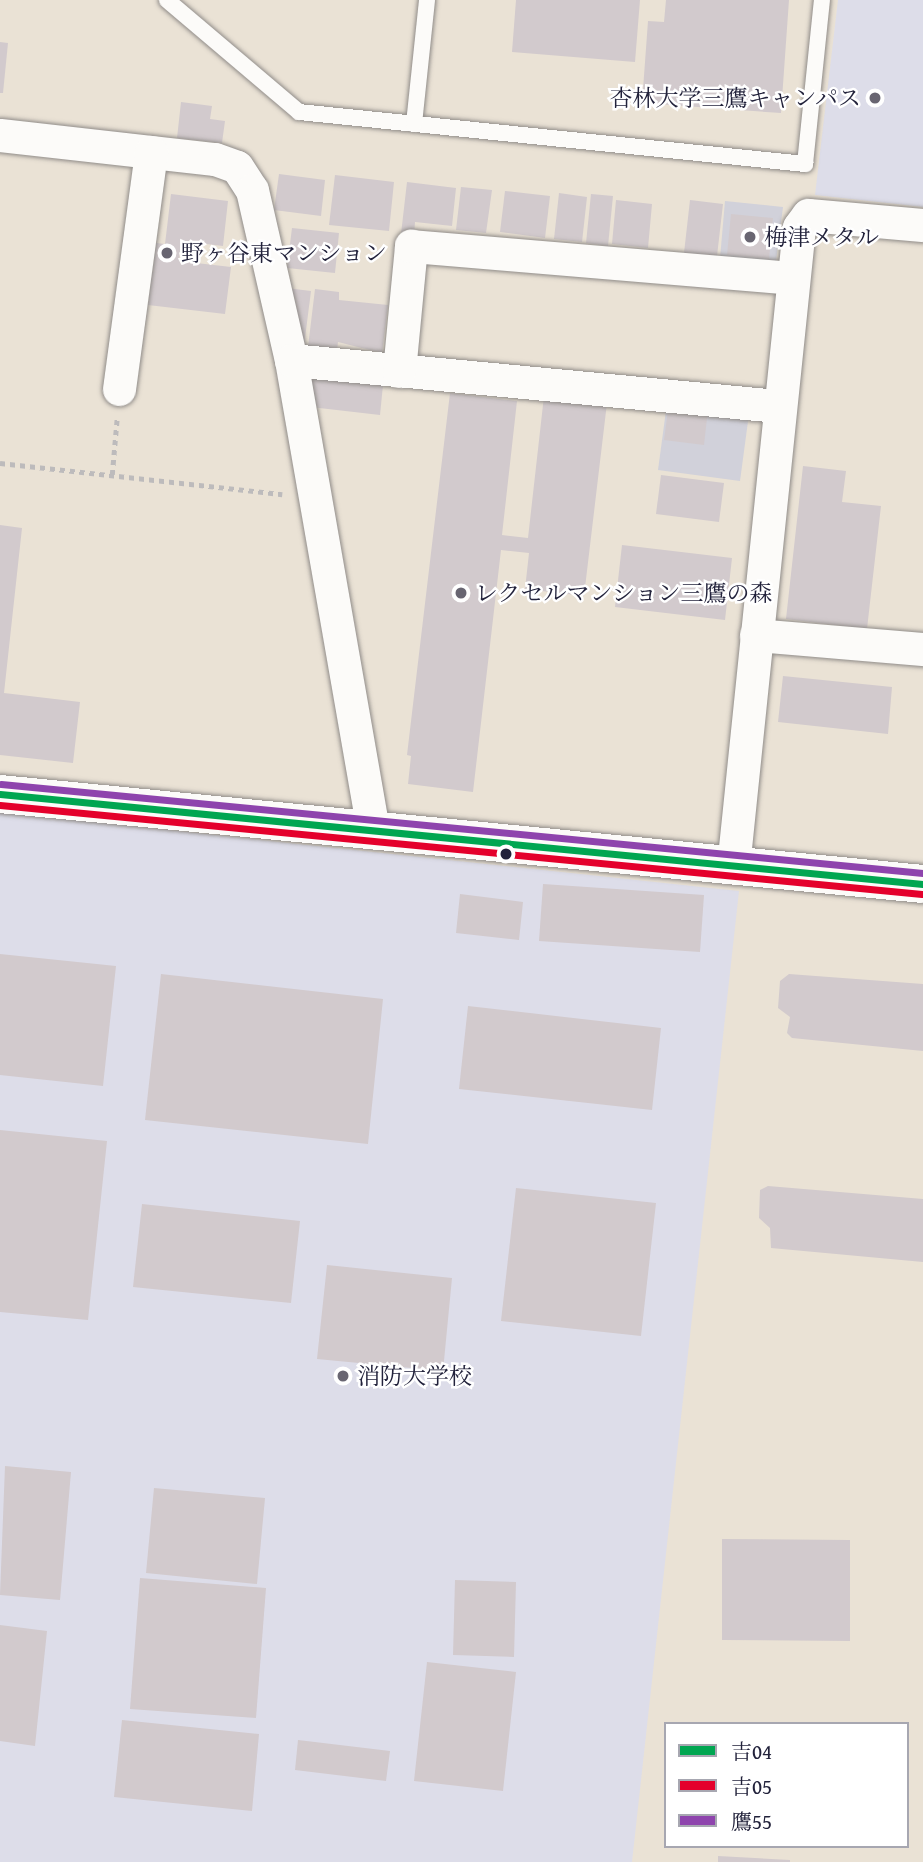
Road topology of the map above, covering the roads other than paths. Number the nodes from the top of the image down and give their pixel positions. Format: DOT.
graph roads {
  1 [pos="167,0"];
  2 [pos="427,0"];
  3 [pos="822,0"];
  4 [pos="414,124"];
  5 [pos="0,135"];
  6 [pos="151,152"];
  7 [pos="923,225"];
  8 [pos="793,278"];
  9 [pos="291,360"];
  10 [pos="399,371"];
  11 [pos="120,389"];
  12 [pos="780,406"];
  13 [pos="757,635"];
  14 [pos="923,649"];
  15 [pos="0,794"];
  16 [pos="373,832"];
  17 [pos="733,867"];
  18 [pos="923,884"];
  1 -- 4 [label="lane"];
  2 -- 4 [label="lane"];
  3 -- 4 [label="lane"];
  5 -- 6 [label="street"];
  6 -- 9 [label="street"];
  6 -- 11 [label="street"];
  7 -- 8 [label="street"];
  8 -- 10 [label="street"];
  8 -- 12 [label="street"];
  9 -- 10 [label="street"];
  9 -- 16 [label="street"];
  10 -- 12 [label="street"];
  12 -- 13 [label="street"];
  13 -- 14 [label="street"];
  13 -- 17 [label="street"];
  15 -- 16 [label="street"];
  16 -- 17 [label="street"];
  17 -- 18 [label="street"];
}
